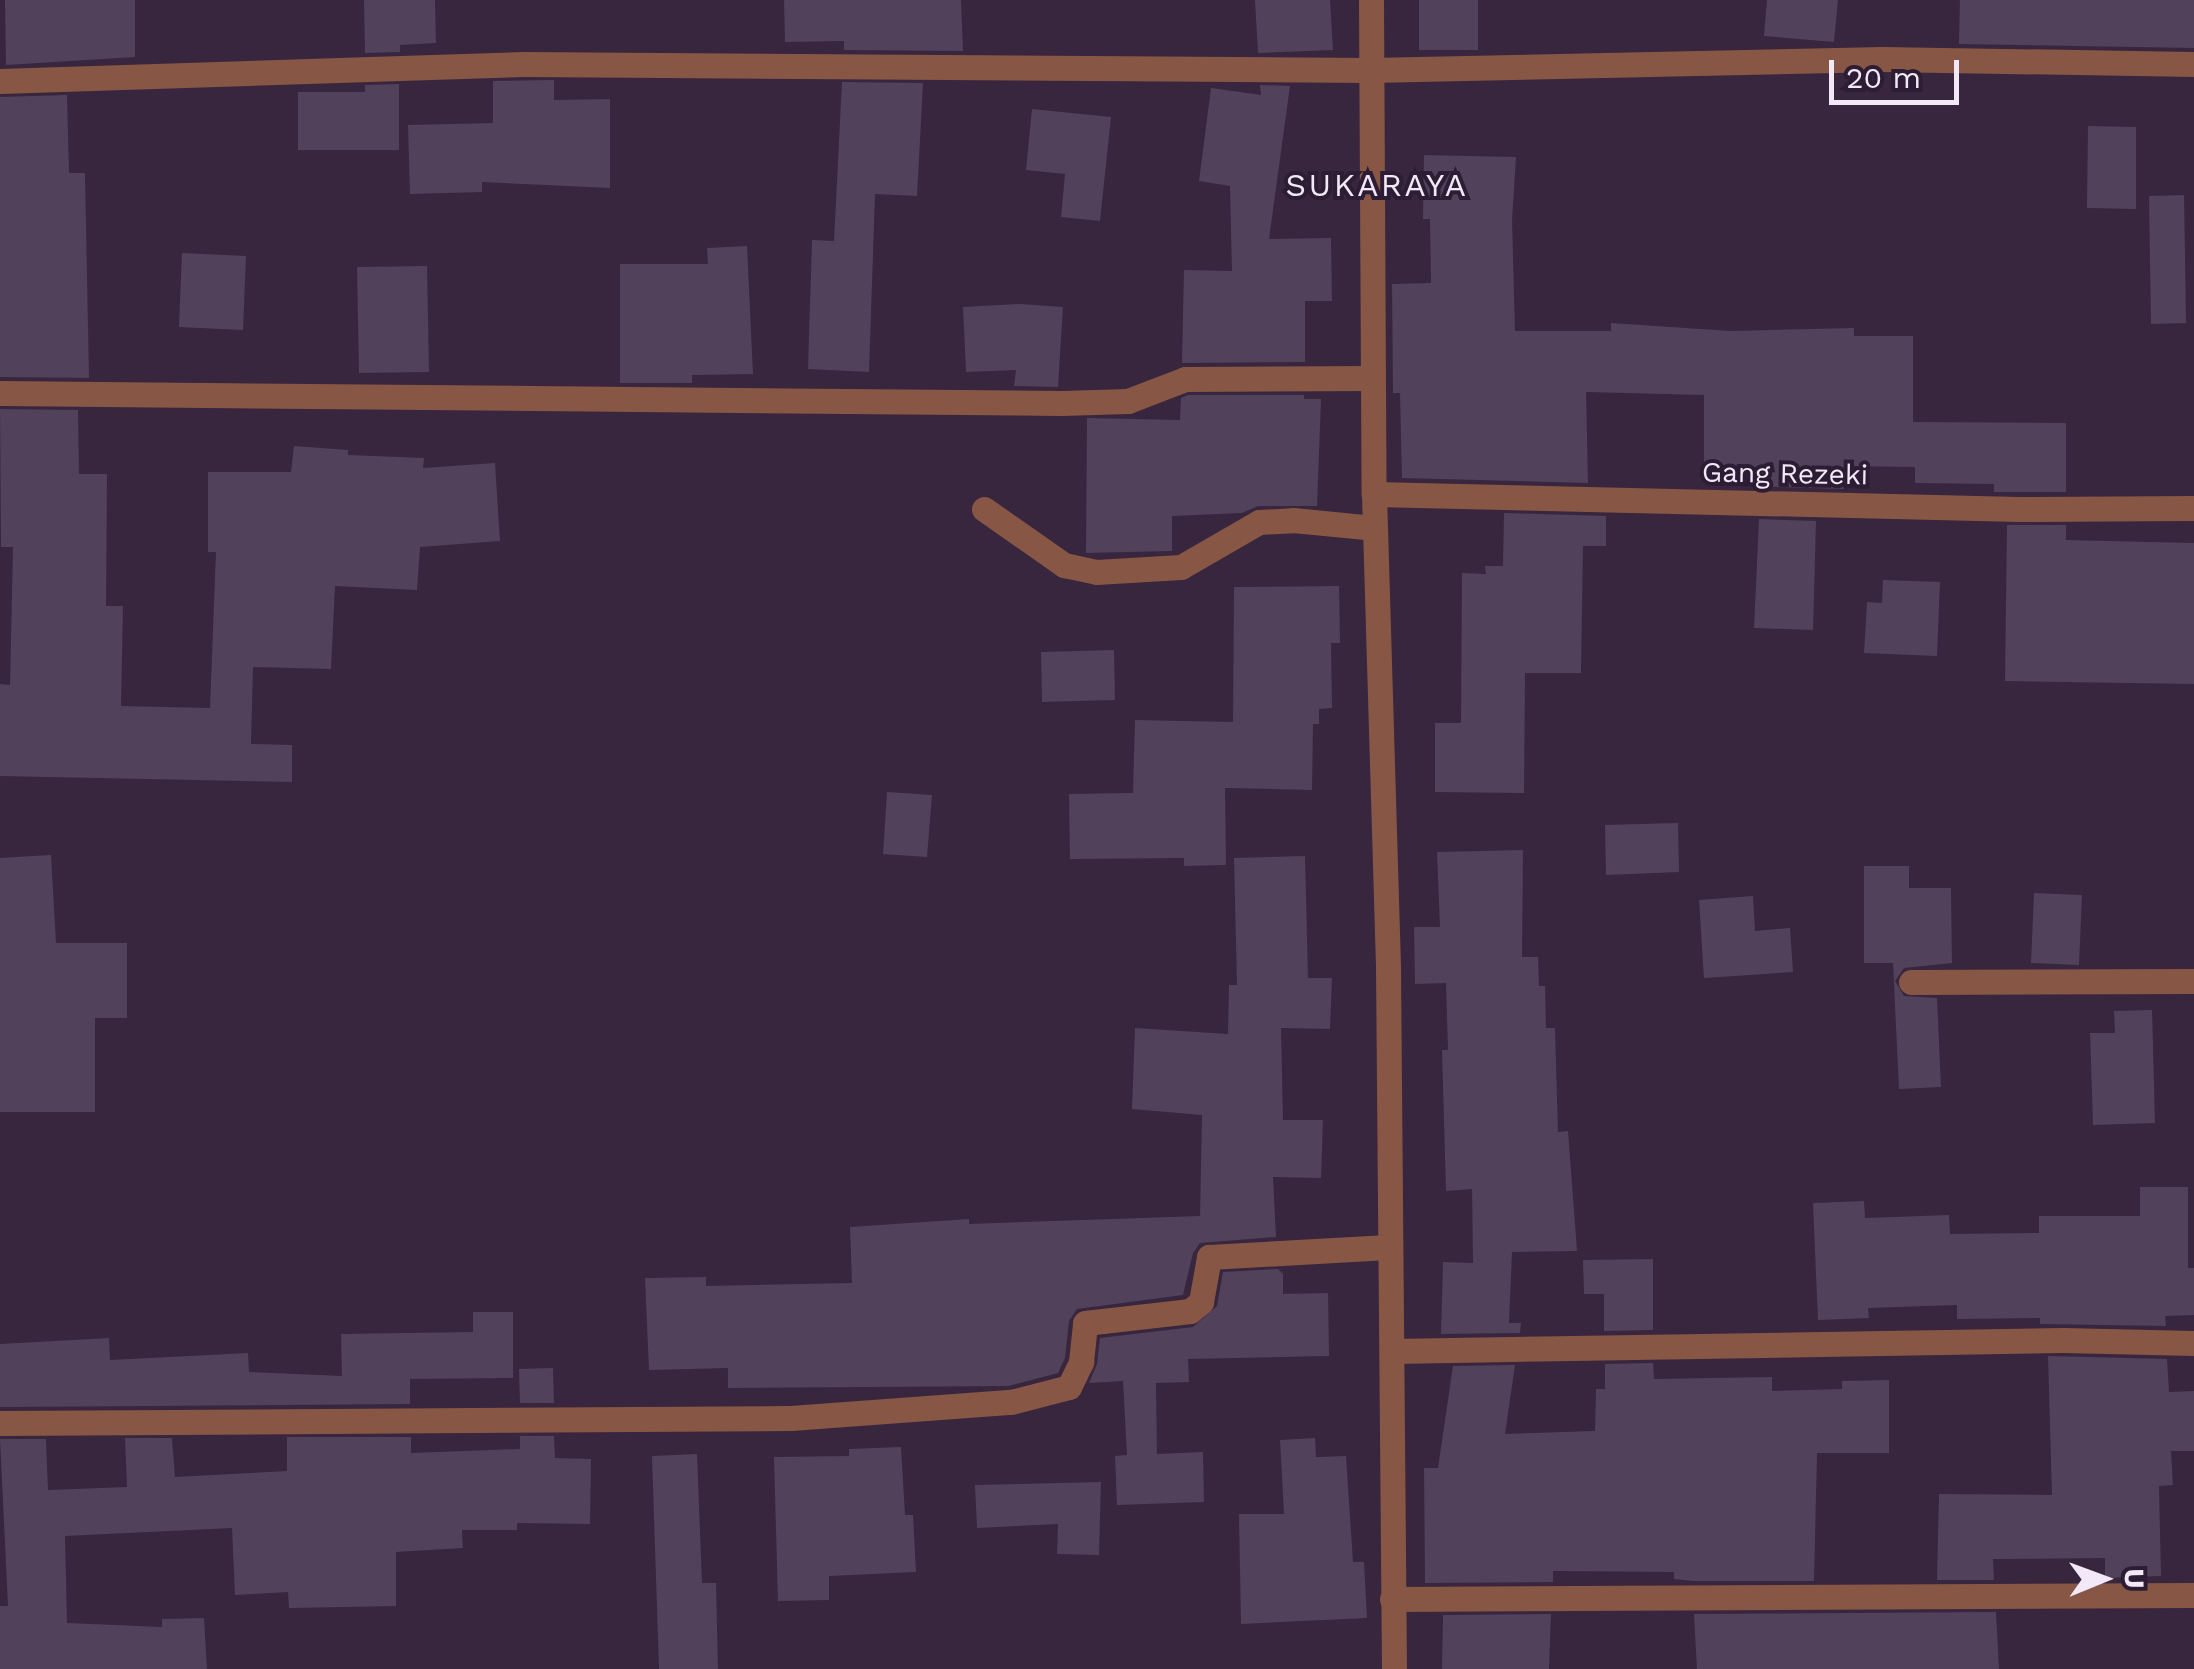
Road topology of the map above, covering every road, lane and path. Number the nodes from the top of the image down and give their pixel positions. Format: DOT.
graph roads {
  1 [pos="1371,0"];
  2 [pos="2194,64"];
  3 [pos="1370,70"];
  4 [pos="0,81"];
  5 [pos="1372,378"];
  6 [pos="0,393"];
  7 [pos="1374,494"];
  8 [pos="2194,508"];
  9 [pos="984,509"];
  10 [pos="1374,528"];
  11 [pos="2194,981"];
  12 [pos="1912,982"];
  13 [pos="1388,1247"];
  14 [pos="2194,1343"];
  15 [pos="1392,1352"];
  16 [pos="0,1423"];
  17 [pos="2194,1594"];
  18 [pos="1392,1599"];
  19 [pos="1394,1669"];
  1 -- 3 [label="street"];
  2 -- 3 [label="street"];
  3 -- 4 [label="street"];
  3 -- 5 [label="street"];
  5 -- 6 [label="street"];
  5 -- 7 [label="street"];
  7 -- 8 [label="street, Gang Rezeki"];
  7 -- 10 [label="street"];
  9 -- 10 [label="street"];
  10 -- 13 [label="street"];
  11 -- 12 [label="street"];
  13 -- 15 [label="street"];
  13 -- 16 [label="street"];
  14 -- 15 [label="street"];
  15 -- 18 [label="street"];
  17 -- 18 [label="street"];
  18 -- 19 [label="street"];
}
